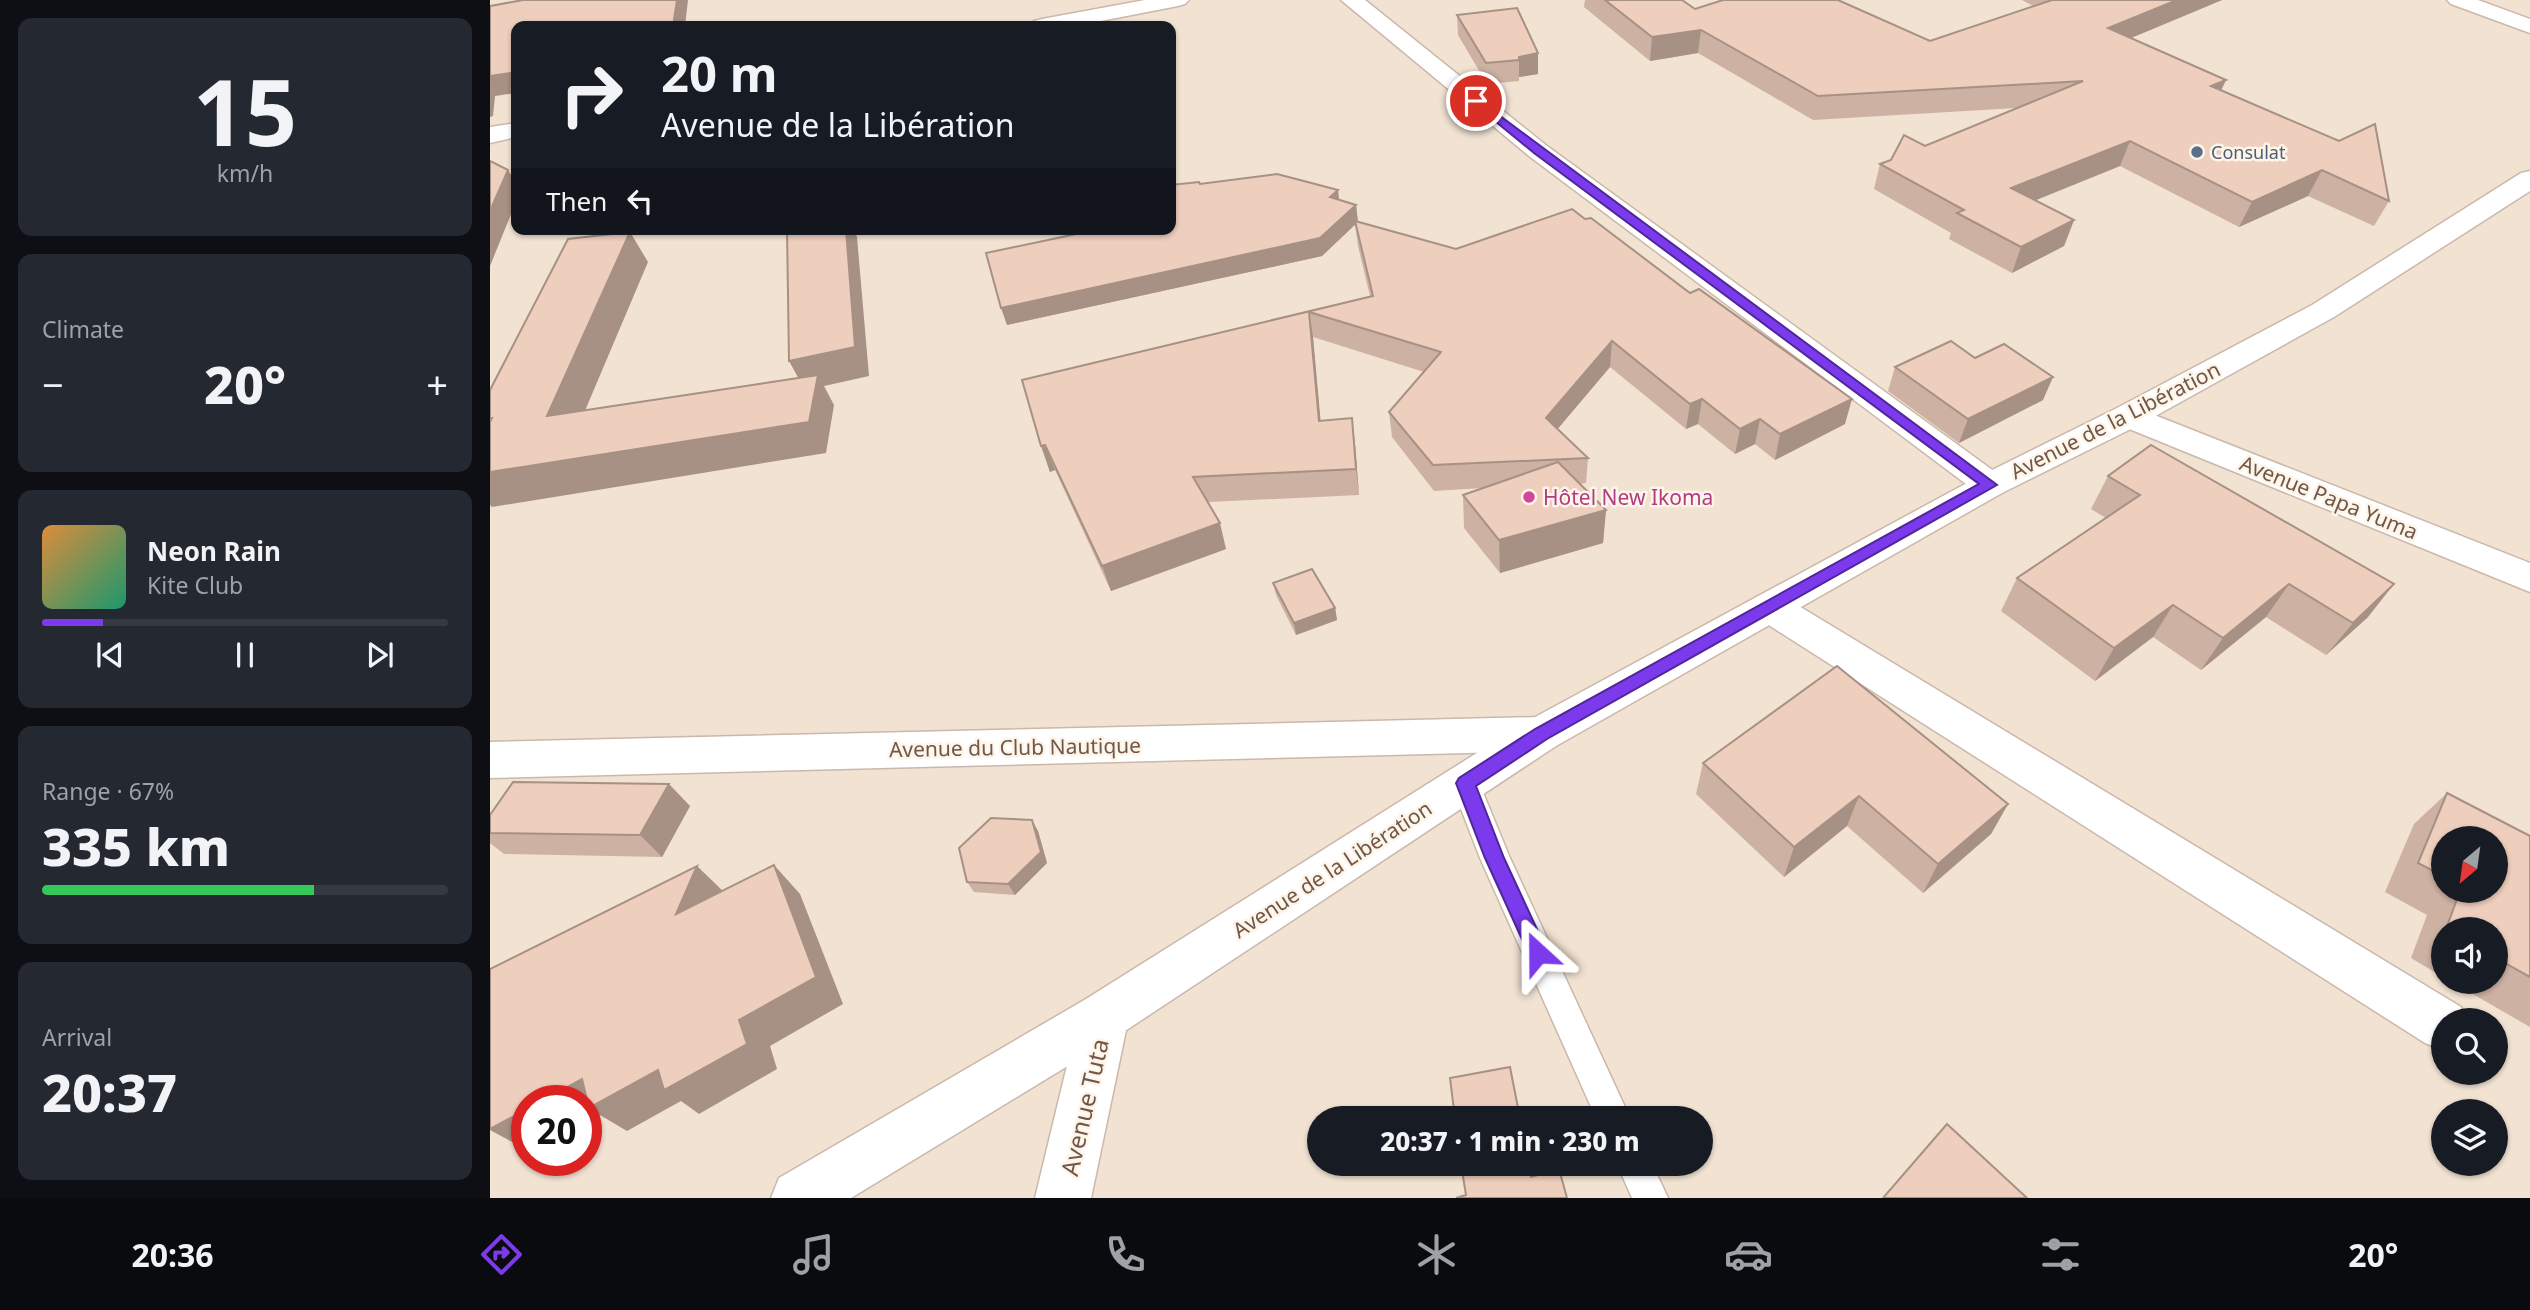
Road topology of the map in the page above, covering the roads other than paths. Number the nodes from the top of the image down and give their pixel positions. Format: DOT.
graph roads {
  1 [pos="1170,0"];
  2 [pos="1178,0"];
  3 [pos="1352,0"];
  4 [pos="2458,0"];
  5 [pos="1067,21"];
  6 [pos="2530,26"];
  7 [pos="511,131"];
  8 [pos="490,135"];
  9 [pos="2528,181"];
  10 [pos="2129,416"];
  11 [pos="1990,485"];
  12 [pos="2530,578"];
  13 [pos="1770,607"];
  14 [pos="1541,734"];
  15 [pos="490,760"];
  16 [pos="1465,783"];
  17 [pos="1104,1016"];
  18 [pos="2431,1017"];
  19 [pos="1608,1106"];
  20 [pos="1640,1176"];
  21 [pos="799,1198"];
  22 [pos="1063,1198"];
  23 [pos="1650,1198"];
  1 -- 2 [label="street"];
  1 -- 5 [label="street"];
  3 -- 11 [label="street"];
  4 -- 6 [label="street"];
  7 -- 8 [label="street"];
  9 -- 10 [label="street, Avenue de la Libération"];
  10 -- 11 [label="street, Avenue de la Libération"];
  10 -- 12 [label="street, Avenue Papa Yuma"];
  11 -- 13 [label="street, Avenue de la Libération"];
  13 -- 14 [label="street, Avenue de la Libération"];
  13 -- 18 [label="street"];
  14 -- 15 [label="street, Avenue du Club Nautique"];
  14 -- 16 [label="street, Avenue de la Libération"];
  16 -- 17 [label="street, Avenue de la Libération"];
  16 -- 19 [label="lane"];
  17 -- 21 [label="street, Avenue de la Libération"];
  17 -- 22 [label="street, Avenue Tuta"];
  20 -- 23 [label="lane"];
}
